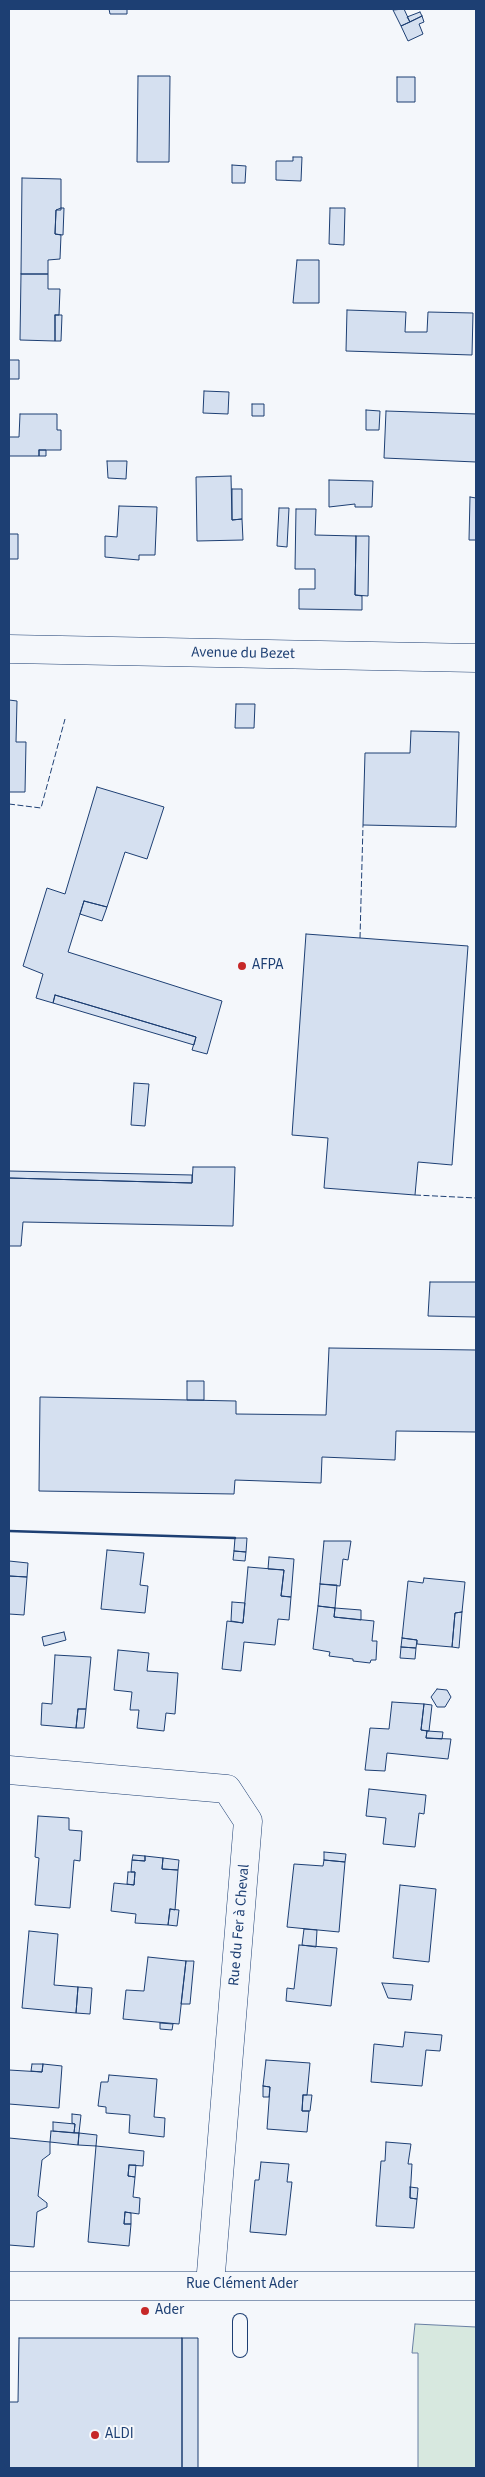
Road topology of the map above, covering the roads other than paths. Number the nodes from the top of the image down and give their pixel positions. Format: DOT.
graph roads {
  1 [pos="9,649"];
  2 [pos="476,658"];
  3 [pos="9,1770"];
  4 [pos="210,2285"];
  5 [pos="9,2286"];
  6 [pos="476,2286"];
  7 [pos="240,2321"];
  8 [pos="240,2350"];
  1 -- 2 [label="street, Avenue du Bezet"];
  3 -- 4 [label="street, Rue du Fer à Cheval"];
  4 -- 5 [label="street, Rue Clément Ader"];
  4 -- 6 [label="street, Rue Clément Ader"];
  7 -- 8 [label="lane"];
}
